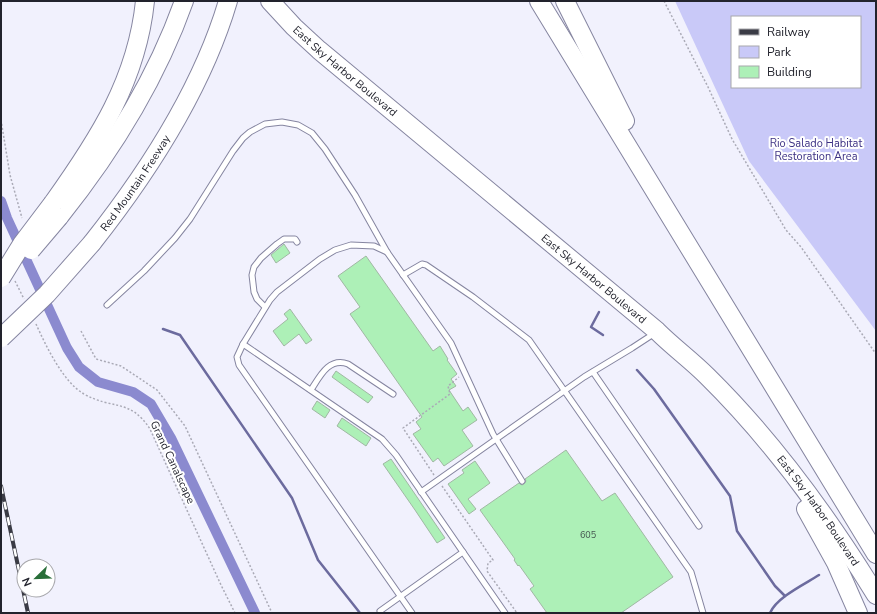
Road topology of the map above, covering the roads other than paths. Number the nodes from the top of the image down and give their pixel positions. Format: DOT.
graph roads {
  1 [pos="145,1"];
  2 [pos="184,1"];
  3 [pos="228,1"];
  4 [pos="232,1"];
  5 [pos="270,1"];
  6 [pos="539,1"];
  7 [pos="565,1"];
  8 [pos="223,18"];
  9 [pos="56,210"];
  10 [pos="297,242"];
  11 [pos="387,252"];
  12 [pos="403,275"];
  13 [pos="5,279"];
  14 [pos="107,305"];
  15 [pos="264,307"];
  16 [pos="660,334"];
  17 [pos="1,338"];
  18 [pos="243,344"];
  19 [pos="593,372"];
  20 [pos="311,390"];
  21 [pos="565,390"];
  22 [pos="393,394"];
  23 [pos="794,419"];
  24 [pos="496,438"];
  25 [pos="522,481"];
  26 [pos="421,492"];
  27 [pos="699,526"];
  28 [pos="463,552"];
  29 [pos="876,554"];
  30 [pos="876,595"];
  31 [pos="400,596"];
  32 [pos="380,611"];
  33 [pos="701,612"];
  34 [pos="412,613"];
  35 [pos="505,613"];
  36 [pos="858,613"];
  1 -- 9 [label="highway"];
  2 -- 9 [label="highway"];
  3 -- 8 [label="highway, Red Mountain Freeway"];
  4 -- 8 [label="highway"];
  5 -- 16 [label="highway, East Sky Harbor Boulevard"];
  6 -- 23 [label="highway"];
  7 -- 23 [label="highway"];
  8 -- 17 [label="highway, Red Mountain Freeway, bridge"];
  9 -- 13 [label="highway, bridge"];
  10 -- 15 [label="lane"];
  11 -- 12 [label="lane"];
  11 -- 14 [label="lane"];
  11 -- 15 [label="lane"];
  12 -- 21 [label="lane"];
  12 -- 24 [label="lane"];
  15 -- 18 [label="lane"];
  16 -- 19 [label="lane"];
  16 -- 30 [label="highway, East Sky Harbor Boulevard"];
  16 -- 36 [label="highway"];
  18 -- 20 [label="lane"];
  18 -- 31 [label="lane"];
  19 -- 21 [label="lane"];
  19 -- 27 [label="lane"];
  20 -- 22 [label="lane"];
  20 -- 26 [label="lane"];
  21 -- 24 [label="lane"];
  21 -- 33 [label="lane"];
  23 -- 29 [label="highway, East Sky Harbor Boulevard"];
  24 -- 25 [label="lane"];
  24 -- 26 [label="lane"];
  26 -- 28 [label="lane"];
  28 -- 31 [label="lane"];
  28 -- 35 [label="lane"];
  31 -- 32 [label="lane"];
  31 -- 34 [label="lane"];
}
